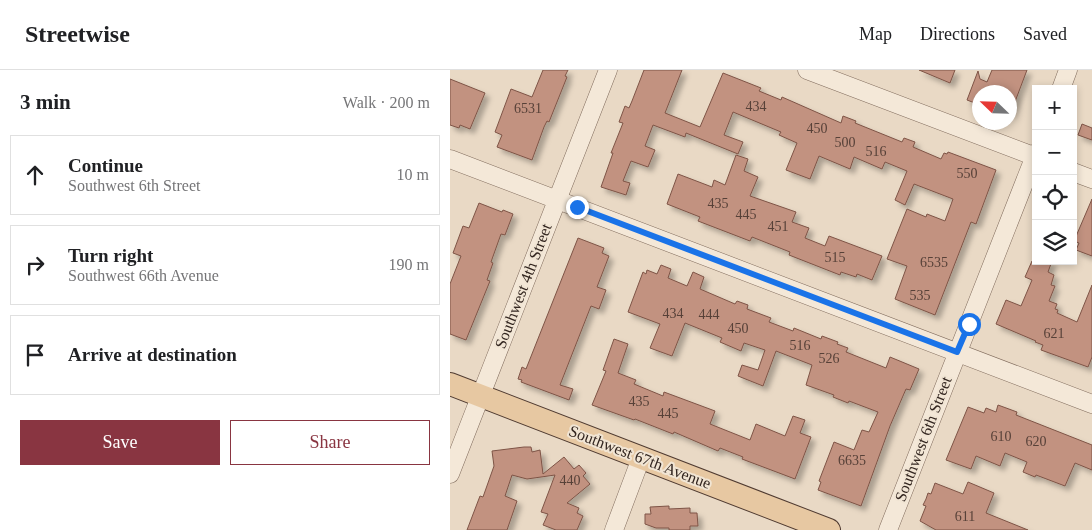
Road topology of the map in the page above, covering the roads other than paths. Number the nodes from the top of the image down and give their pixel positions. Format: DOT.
graph roads {
  1 [pos="608,70"];
  2 [pos="807,70"];
  3 [pos="1068,70"];
  4 [pos="1062,85"];
  5 [pos="1032,155"];
  6 [pos="450,159"];
  7 [pos="1032,164"];
  8 [pos="1077,173"];
  9 [pos="1092,179"];
  10 [pos="556,199"];
  11 [pos="957,352"];
  12 [pos="450,384"];
  13 [pos="480,396"];
  14 [pos="1092,404"];
  15 [pos="641,458"];
  16 [pos="450,474"];
  17 [pos="797,524"];
  18 [pos="614,530"];
  19 [pos="829,530"];
  20 [pos="888,530"];
  1 -- 10 [label="street, Southwest 4th Street"];
  2 -- 5 [label="street"];
  3 -- 4 [label="street"];
  6 -- 10 [label="street"];
  7 -- 11 [label="street, Southwest 6th Street"];
  8 -- 9 [label="street"];
  10 -- 11 [label="street"];
  10 -- 13 [label="street, Southwest 4th Street"];
  11 -- 14 [label="street"];
  11 -- 20 [label="street, Southwest 6th Street"];
  12 -- 13 [label="main road, Southwest 67th Avenue"];
  13 -- 15 [label="main road, Southwest 67th Avenue"];
  13 -- 16 [label="street, Southwest 4th Street"];
  15 -- 17 [label="main road, Southwest 67th Avenue"];
  15 -- 18 [label="street"];
  17 -- 19 [label="main road, Southwest 67th Avenue"];
}
